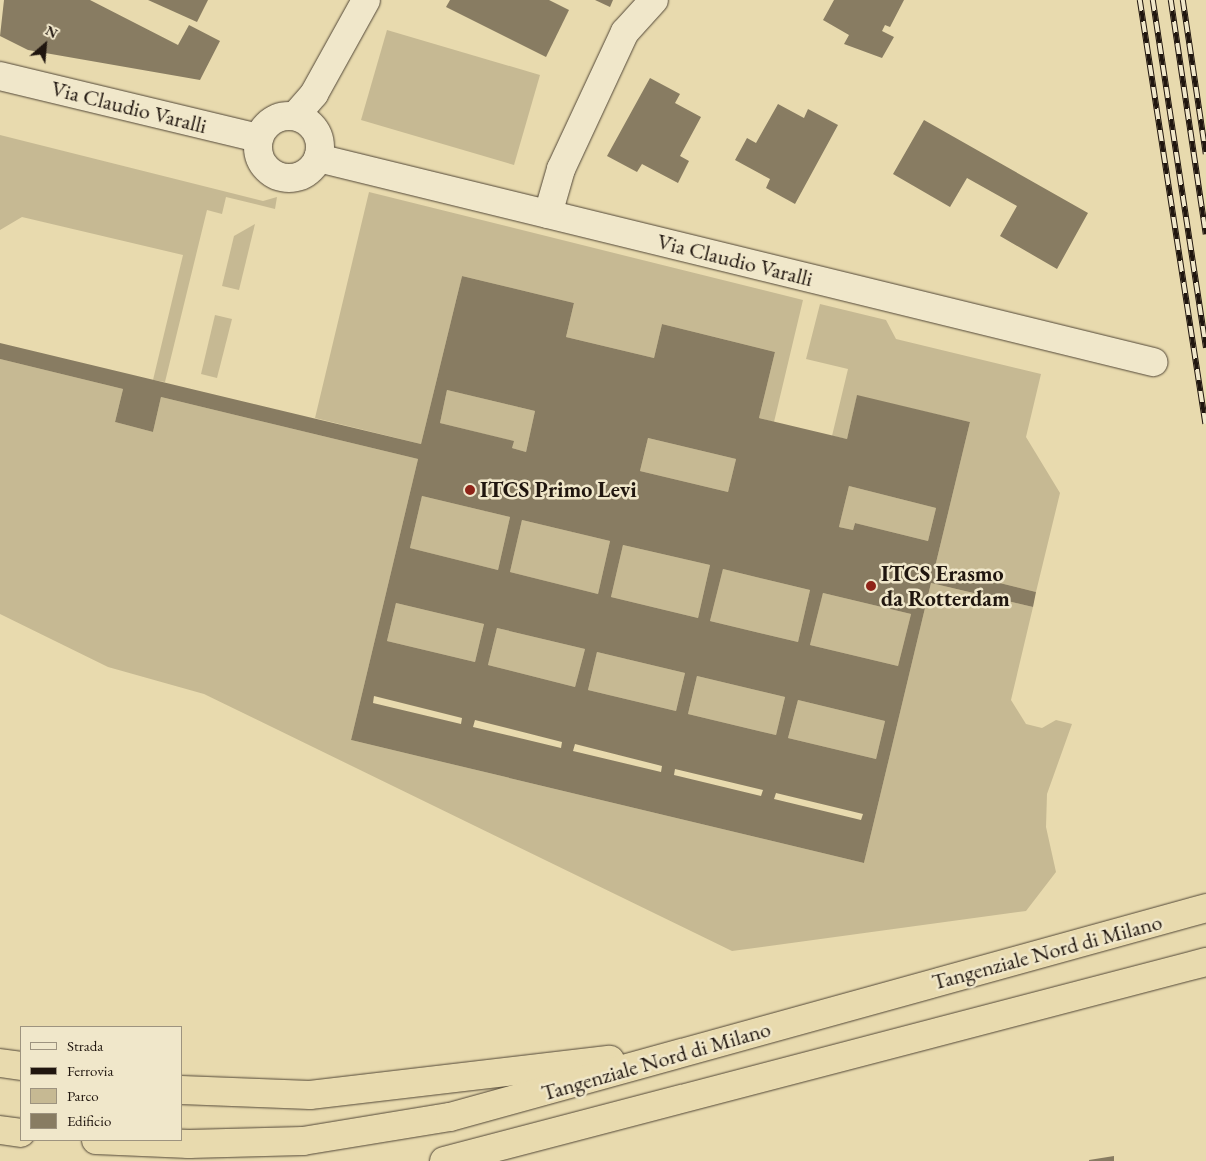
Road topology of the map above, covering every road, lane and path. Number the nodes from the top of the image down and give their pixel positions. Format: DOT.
graph roads {
  1 [pos="366,0"];
  2 [pos="654,0"];
  3 [pos="0,76"];
  4 [pos="295,116"];
  5 [pos="259,138"];
  6 [pos="318,158"];
  7 [pos="548,214"];
  8 [pos="1153,362"];
  9 [pos="1206,908"];
  10 [pos="1206,962"];
  11 [pos="683,1052"];
  12 [pos="0,1063"];
  13 [pos="20,1066"];
  14 [pos="182,1090"];
  15 [pos="0,1130"];
  16 [pos="20,1133"];
  17 [pos="546,1138"];
  18 [pos="146,1141"];
  19 [pos="444,1161"];
  20 [pos="480,1161"];
  1 -- 4 [label="street"];
  2 -- 7 [label="street"];
  3 -- 5 [label="street, Via Claudio Varalli"];
  4 -- 5 [label="street"];
  4 -- 6 [label="street"];
  5 -- 6 [label="street"];
  6 -- 7 [label="street, Via Claudio Varalli"];
  7 -- 8 [label="street, Via Claudio Varalli"];
  9 -- 11 [label="highway, Tangenziale Nord di Milano"];
  10 -- 17 [label="highway, Tangenziale Nord di Milano"];
  11 -- 14 [label="highway"];
  11 -- 18 [label="highway, Tangenziale Nord di Milano"];
  12 -- 13 [label="highway"];
  15 -- 16 [label="highway"];
  17 -- 19 [label="highway, Tangenziale Nord di Milano"];
  17 -- 20 [label="highway"];
}
